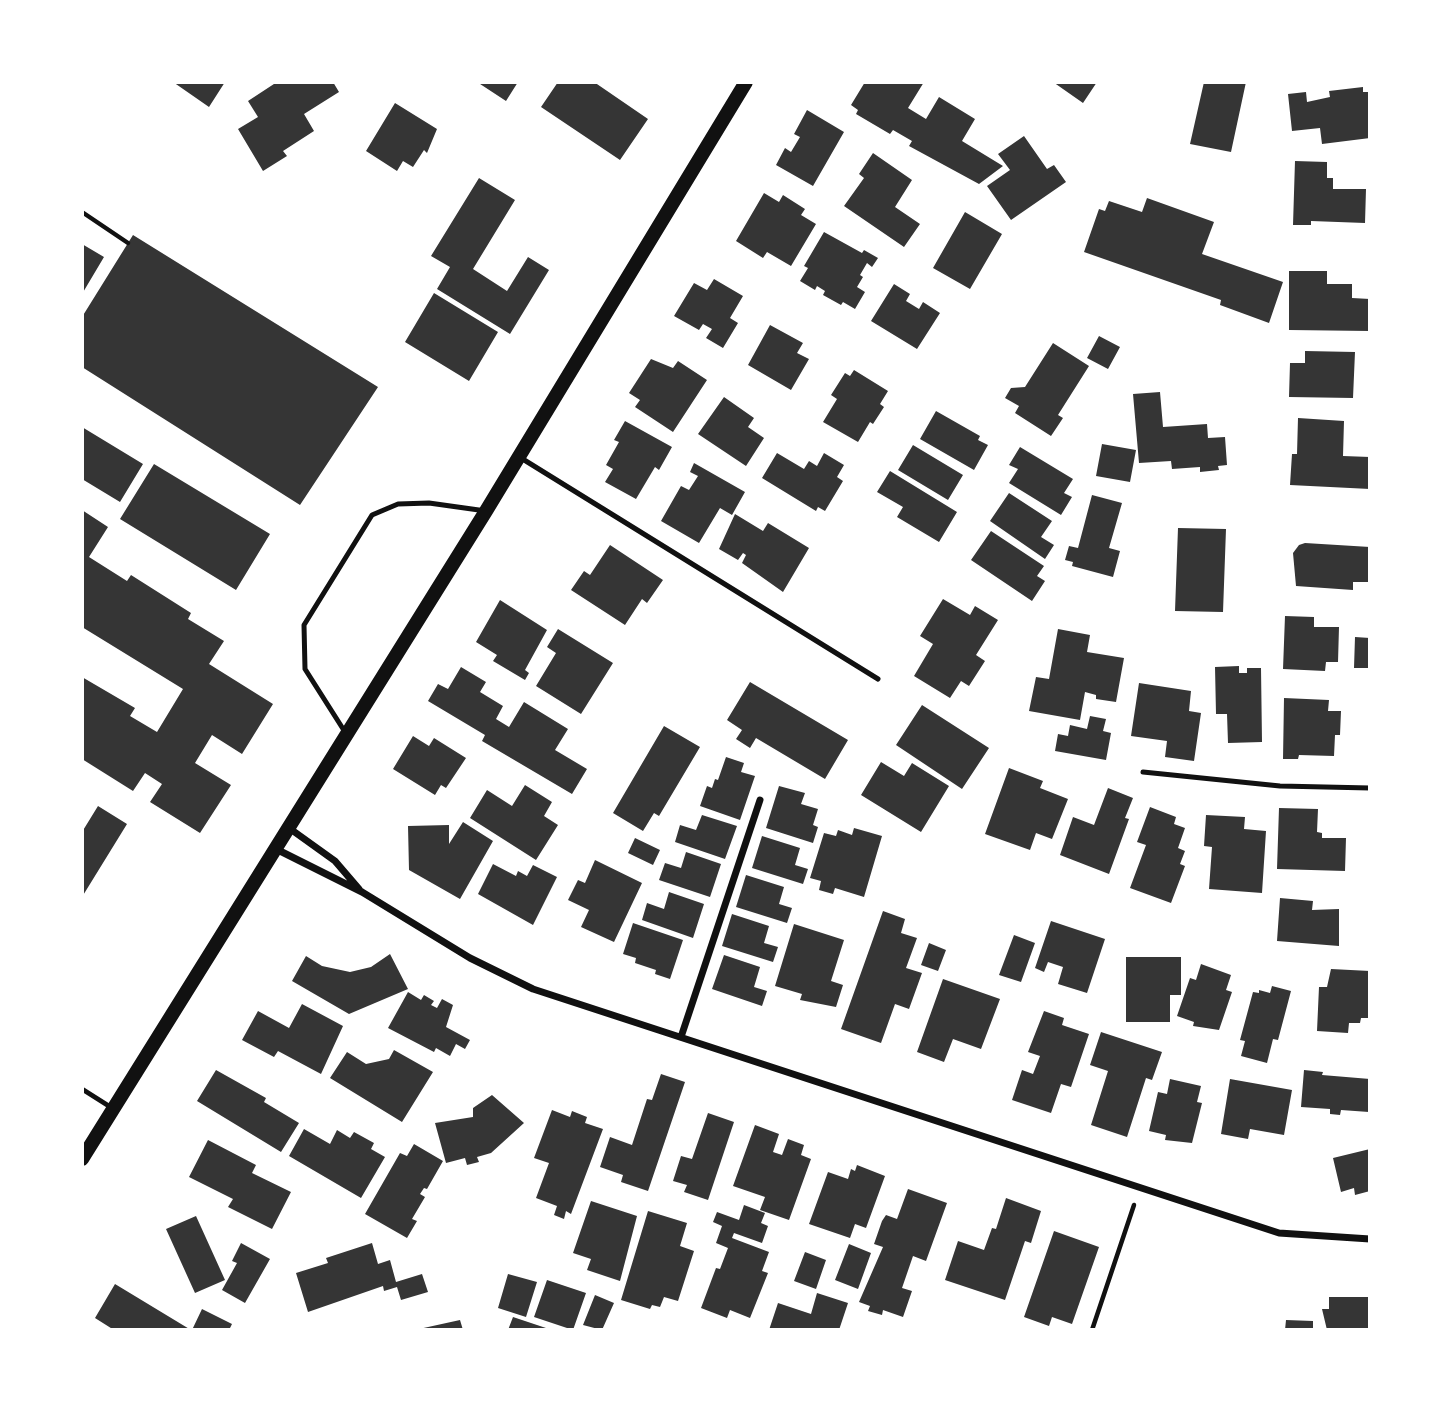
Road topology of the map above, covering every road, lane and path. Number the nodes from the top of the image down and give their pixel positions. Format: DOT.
graph roads {
  1 [pos="746,82"];
  2 [pos="82,212"];
  3 [pos="128,243"];
  4 [pos="519,457"];
  5 [pos="486,511"];
  6 [pos="878,679"];
  7 [pos="347,735"];
  8 [pos="1143,772"];
  9 [pos="1370,788"];
  10 [pos="760,800"];
  11 [pos="289,828"];
  12 [pos="276,849"];
  13 [pos="362,892"];
  14 [pos="681,1037"];
  15 [pos="82,1089"];
  16 [pos="112,1108"];
  17 [pos="82,1159"];
  18 [pos="1140,1187"];
  19 [pos="1370,1239"];
  20 [pos="1092,1330"];
  1 -- 4 [label="main road"];
  2 -- 3 [label="path"];
  4 -- 5 [label="main road"];
  4 -- 6 [label="lane"];
  5 -- 7 [label="main road"];
  5 -- 7 [label="lane"];
  7 -- 11 [label="main road"];
  8 -- 9 [label="lane"];
  10 -- 14 [label="street"];
  11 -- 12 [label="main road"];
  11 -- 13 [label="street"];
  12 -- 13 [label="street"];
  12 -- 16 [label="main road"];
  13 -- 14 [label="street"];
  14 -- 18 [label="street"];
  15 -- 16 [label="lane"];
  16 -- 17 [label="main road"];
  18 -- 19 [label="street"];
  18 -- 20 [label="path"];
}
